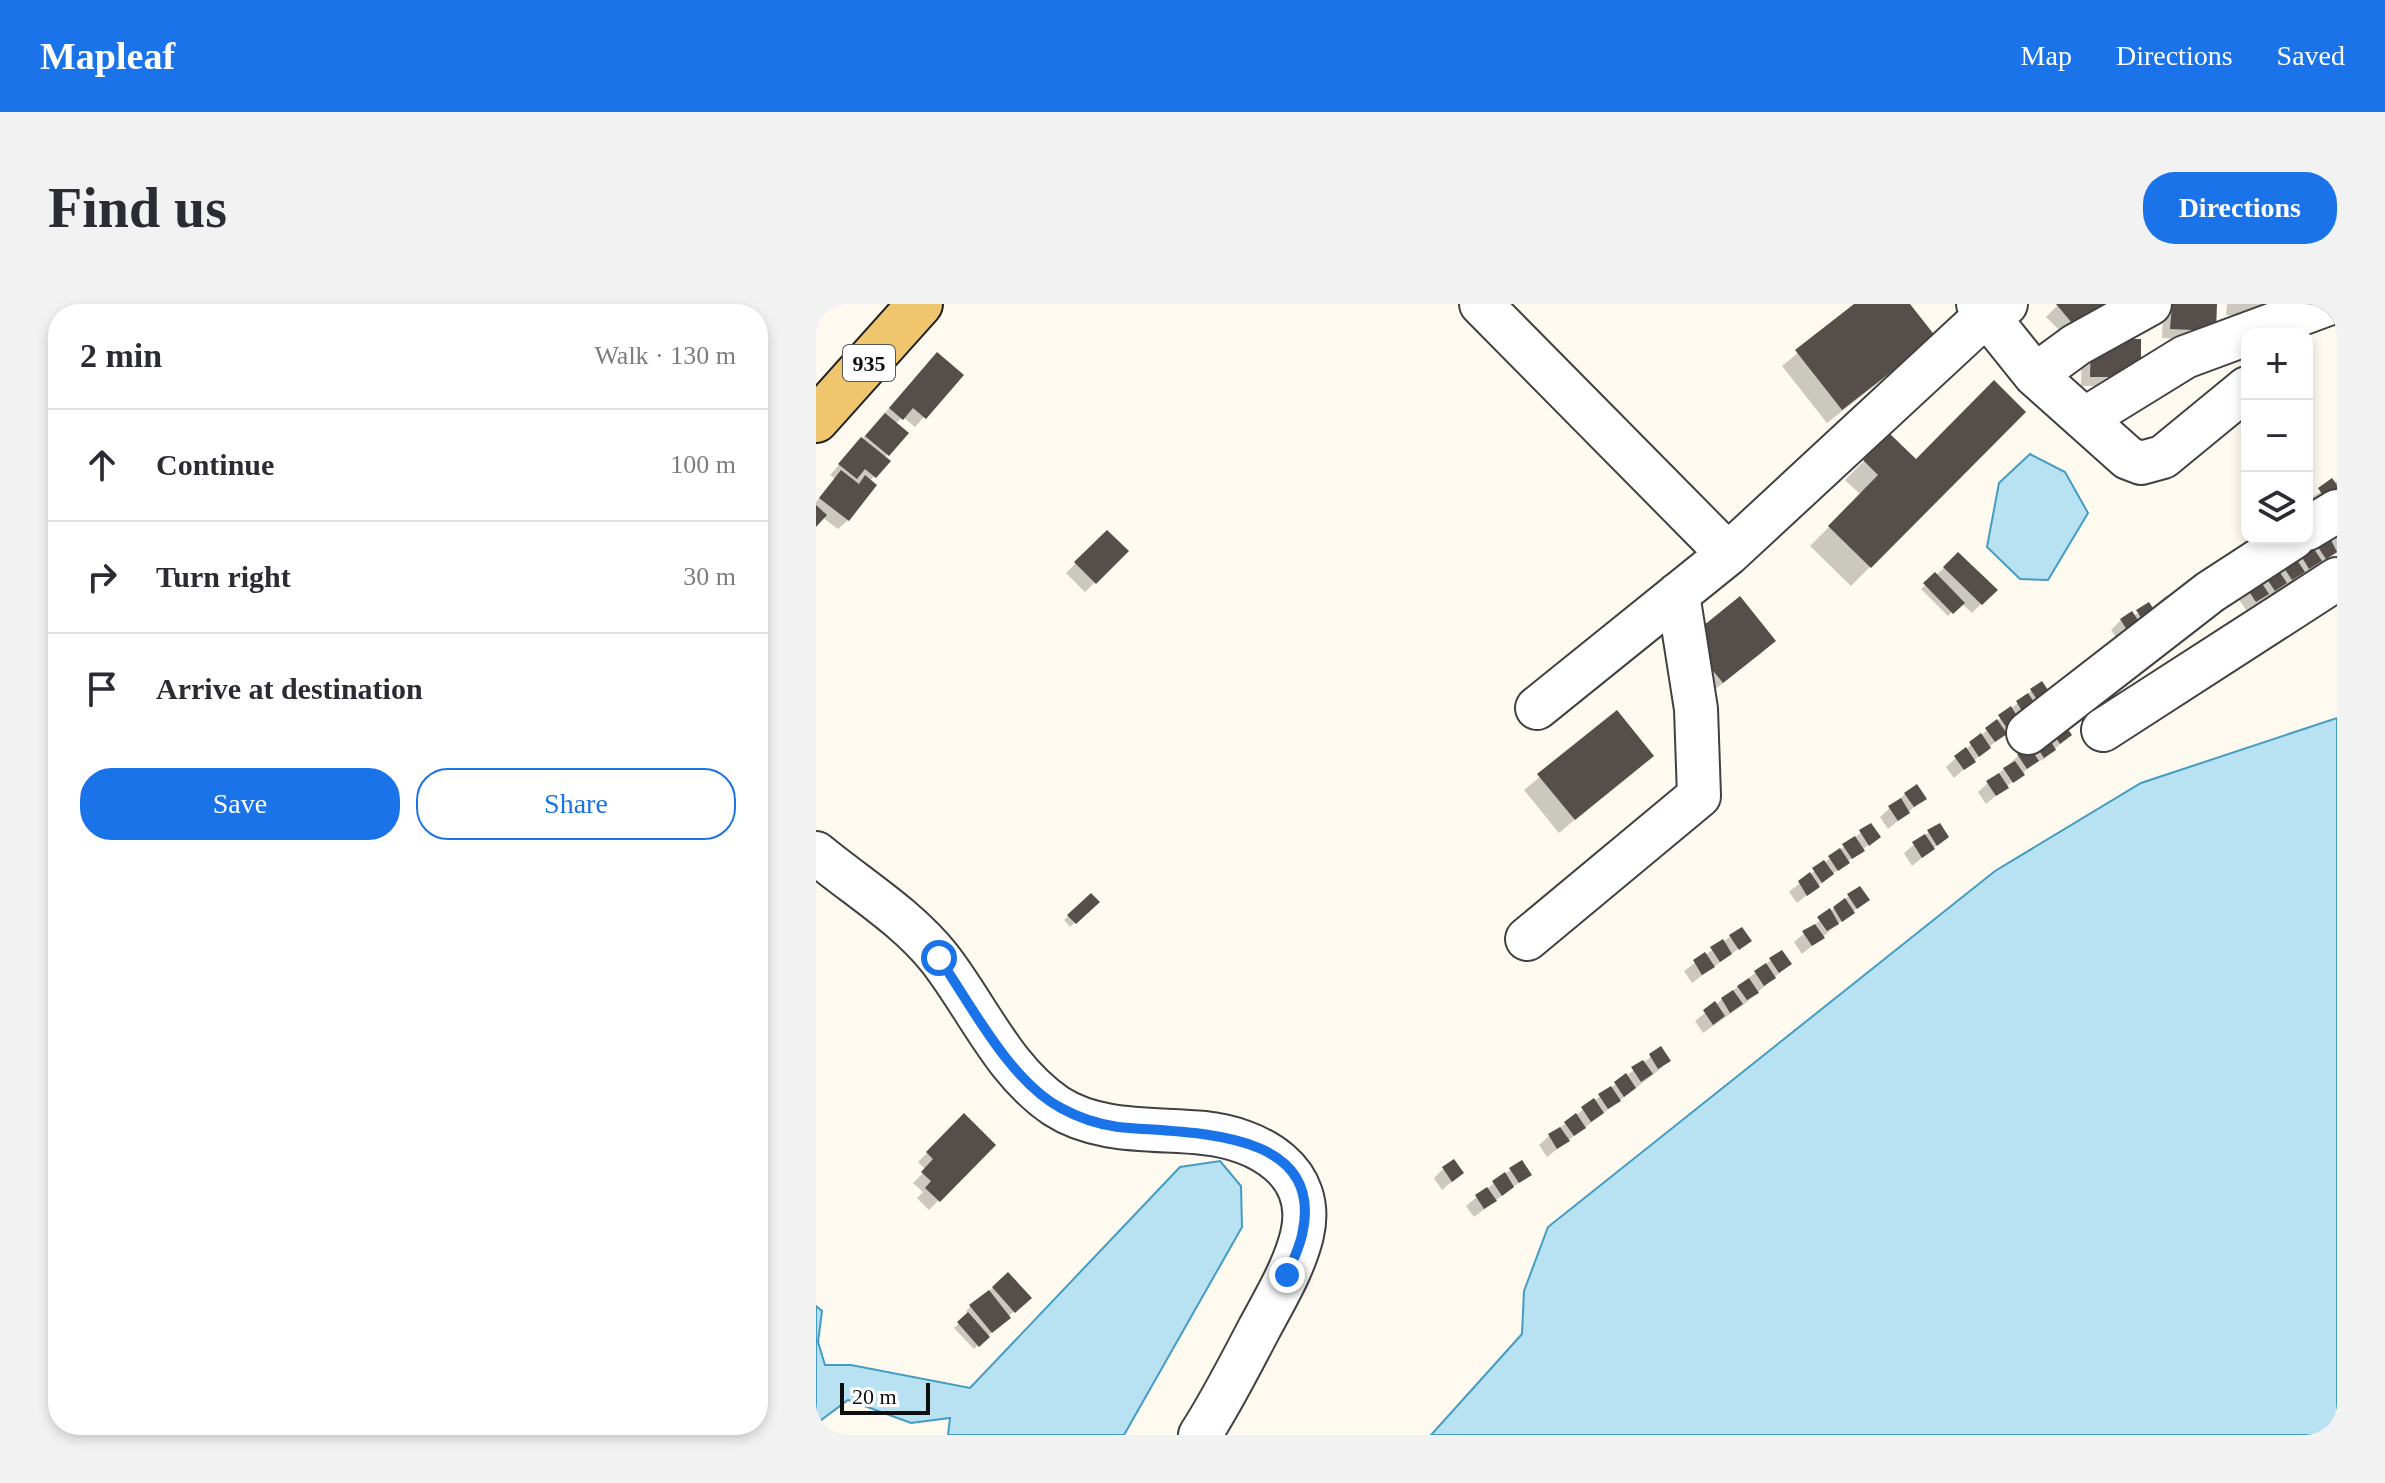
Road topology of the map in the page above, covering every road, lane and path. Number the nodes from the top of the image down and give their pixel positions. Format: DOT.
graph roads {
  1 [pos="920,304"];
  2 [pos="1481,304"];
  3 [pos="2150,304"];
  4 [pos="2328,304"];
  5 [pos="2337,307"];
  6 [pos="1990,308"];
  7 [pos="2313,329"];
  8 [pos="2035,375"];
  9 [pos="2241,393"];
  10 [pos="2086,418"];
  11 [pos="816,420"];
  12 [pos="2337,511"];
  13 [pos="2313,525"];
  14 [pos="2284,544"];
  15 [pos="1728,554"];
  16 [pos="2337,579"];
  17 [pos="1678,594"];
  18 [pos="1537,708"];
  19 [pos="2103,730"];
  20 [pos="2028,733"];
  21 [pos="816,853"];
  22 [pos="1527,939"];
  23 [pos="1200,1435"];
  1 -- 11 [label="main road, 935"];
  2 -- 15 [label="lane"];
  3 -- 8 [label="lane"];
  4 -- 10 [label="lane"];
  5 -- 7 [label="lane"];
  6 -- 8 [label="lane"];
  6 -- 15 [label="lane"];
  8 -- 10 [label="lane"];
  9 -- 10 [label="lane"];
  12 -- 13 [label="lane"];
  14 -- 20 [label="lane"];
  15 -- 17 [label="lane"];
  16 -- 19 [label="lane"];
  17 -- 18 [label="lane"];
  17 -- 22 [label="lane"];
  21 -- 23 [label="lane"];
}
